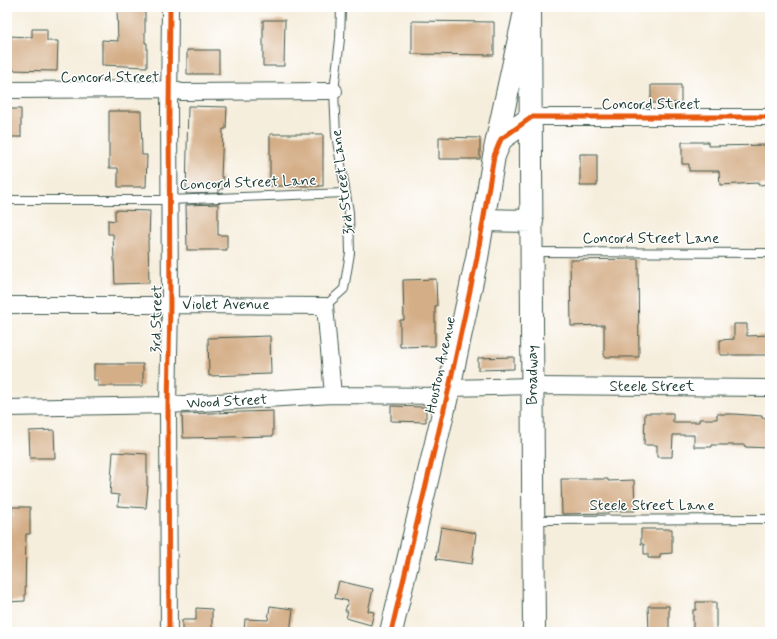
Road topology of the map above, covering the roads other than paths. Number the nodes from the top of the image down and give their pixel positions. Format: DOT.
graph roads {
  1 [pos="170,7"];
  2 [pos="341,7"];
  3 [pos="526,7"];
  4 [pos="530,7"];
  5 [pos="170,89"];
  6 [pos="7,90"];
  7 [pos="334,91"];
  8 [pos="770,116"];
  9 [pos="532,117"];
  10 [pos="494,156"];
  11 [pos="345,193"];
  12 [pos="7,200"];
  13 [pos="169,200"];
  14 [pos="483,220"];
  15 [pos="532,221"];
  16 [pos="533,252"];
  17 [pos="770,253"];
  18 [pos="7,305"];
  19 [pos="170,305"];
  20 [pos="325,306"];
  21 [pos="534,386"];
  22 [pos="770,388"];
  23 [pos="448,392"];
  24 [pos="333,395"];
  25 [pos="168,405"];
  26 [pos="7,408"];
  27 [pos="534,520"];
  28 [pos="770,520"];
  29 [pos="169,632"];
  30 [pos="391,632"];
  31 [pos="534,632"];
  1 -- 5 [label="street, 3rd Street"];
  2 -- 7 [label="lane, 3rd Street Lane"];
  3 -- 10 [label="street"];
  4 -- 9 [label="street, Broadway"];
  5 -- 6 [label="street, Concord Street"];
  5 -- 7 [label="street, Concord Street"];
  5 -- 13 [label="street, 3rd Street"];
  7 -- 11 [label="lane, 3rd Street Lane"];
  8 -- 9 [label="street, Concord Street"];
  9 -- 10 [label="street, Houston Avenue"];
  9 -- 15 [label="street, Broadway"];
  10 -- 14 [label="street, Houston Avenue"];
  11 -- 13 [label="lane, Concord Street Lane"];
  11 -- 20 [label="lane, 3rd Street Lane"];
  12 -- 13 [label="lane, Concord Street Lane"];
  13 -- 19 [label="street, 3rd Street"];
  14 -- 15 [label="street"];
  14 -- 23 [label="street, Houston Avenue"];
  15 -- 16 [label="street, Broadway"];
  16 -- 17 [label="lane, Concord Street Lane"];
  16 -- 21 [label="street, Broadway"];
  18 -- 19 [label="street, Violet Avenue"];
  19 -- 20 [label="street, Violet Avenue"];
  19 -- 25 [label="street, 3rd Street"];
  20 -- 24 [label="street"];
  21 -- 22 [label="street, Steele Street"];
  21 -- 23 [label="street, Wood Street"];
  21 -- 27 [label="street, Broadway"];
  23 -- 24 [label="street, Wood Street"];
  23 -- 30 [label="street, Houston Avenue"];
  24 -- 25 [label="street, Wood Street"];
  25 -- 26 [label="street, Wood Street"];
  25 -- 29 [label="street, 3rd Street"];
  27 -- 28 [label="lane, Steele Street Lane"];
  27 -- 31 [label="street, Broadway"];
}
